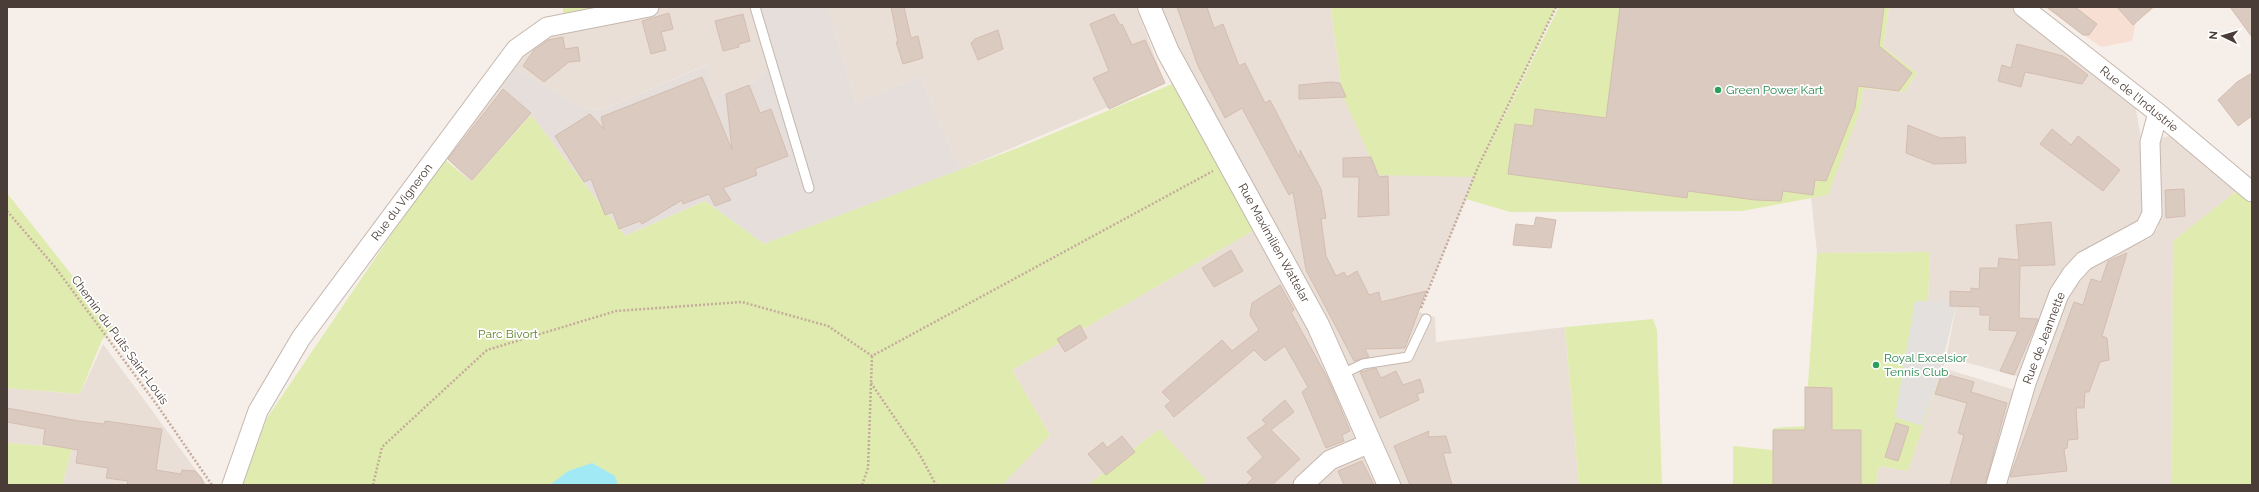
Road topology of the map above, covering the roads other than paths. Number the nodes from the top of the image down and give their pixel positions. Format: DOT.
graph roads {
  1 [pos="648,7"];
  2 [pos="755,7"];
  3 [pos="1149,7"];
  4 [pos="2023,7"];
  5 [pos="2158,113"];
  6 [pos="809,188"];
  7 [pos="2252,192"];
  8 [pos="1426,319"];
  9 [pos="1340,375"];
  10 [pos="1370,443"];
  11 [pos="232,485"];
  12 [pos="1303,485"];
  13 [pos="1388,485"];
  14 [pos="1996,485"];
  1 -- 11 [label="street, Rue du Vigneron"];
  2 -- 6 [label="lane"];
  3 -- 9 [label="street, Rue Maximilien Wattelar"];
  4 -- 5 [label="street, Rue de l'Industrie"];
  5 -- 7 [label="street, Rue de l'Industrie"];
  5 -- 14 [label="street, Rue de Jeannette"];
  8 -- 9 [label="lane"];
  9 -- 10 [label="street, Rue Maximilien Wattelar"];
  10 -- 12 [label="street"];
  10 -- 13 [label="street, Rue Maximilien Wattelar"];
}
